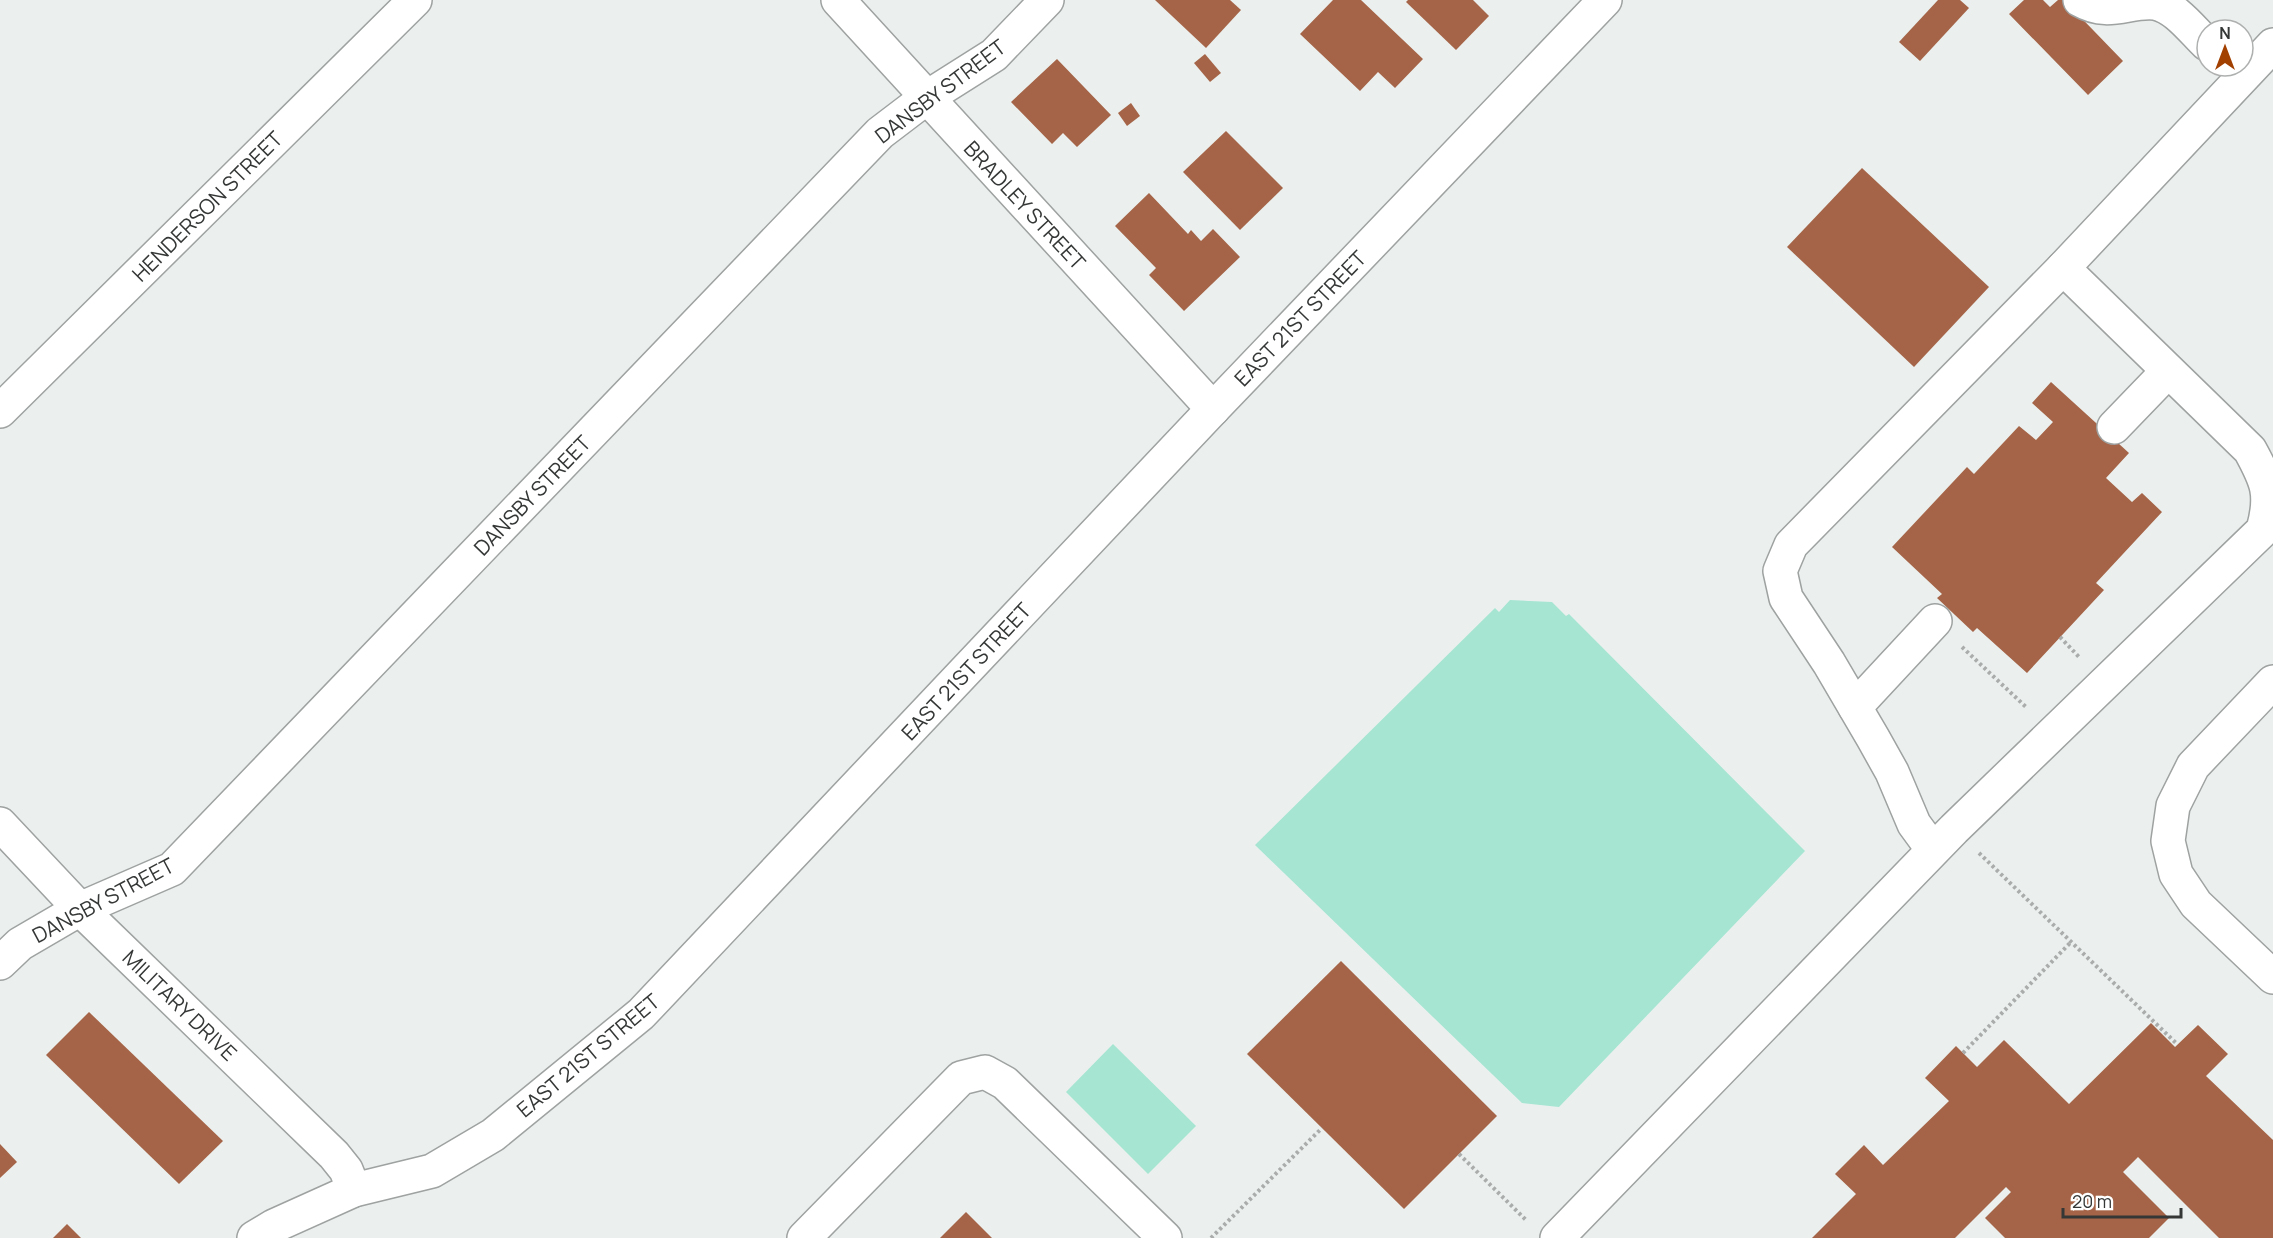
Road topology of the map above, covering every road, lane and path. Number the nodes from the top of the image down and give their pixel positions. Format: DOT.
graph roads {
  1 [pos="415,0"];
  2 [pos="838,0"];
  3 [pos="1047,0"];
  4 [pos="1605,0"];
  5 [pos="2080,0"];
  6 [pos="2195,33"];
  7 [pos="2273,45"];
  8 [pos="2255,58"];
  9 [pos="2230,78"];
  10 [pos="926,98"];
  11 [pos="2063,268"];
  12 [pos="2168,370"];
  13 [pos="1213,409"];
  14 [pos="0,411"];
  15 [pos="2114,427"];
  16 [pos="1935,621"];
  17 [pos="2273,682"];
  18 [pos="1855,707"];
  19 [pos="2053,733"];
  20 [pos="0,824"];
  21 [pos="1943,839"];
  22 [pos="80,909"];
  23 [pos="2071,942"];
  24 [pos="0,963"];
  25 [pos="2273,977"];
  26 [pos="2177,1044"];
  27 [pos="1963,1053"];
  28 [pos="1322,1128"];
  29 [pos="1459,1154"];
  30 [pos="354,1190"];
  31 [pos="1546,1234"];
  32 [pos="254,1238"];
  33 [pos="804,1238"];
  34 [pos="1165,1238"];
  35 [pos="1211,1238"];
  1 -- 14 [label="street, HENDERSON STREET"];
  2 -- 10 [label="street, BRADLEY STREET"];
  3 -- 10 [label="street, DANSBY STREET"];
  4 -- 13 [label="street, EAST 21ST STREET"];
  5 -- 6 [label="street"];
  7 -- 8 [label="street"];
  9 -- 11 [label="street"];
  10 -- 13 [label="street, BRADLEY STREET"];
  10 -- 22 [label="street, DANSBY STREET"];
  11 -- 12 [label="street"];
  11 -- 18 [label="street"];
  12 -- 15 [label="street"];
  12 -- 19 [label="street"];
  13 -- 30 [label="street, EAST 21ST STREET"];
  16 -- 18 [label="street"];
  16 -- 19 [label="path"];
  17 -- 25 [label="street"];
  18 -- 21 [label="street"];
  19 -- 21 [label="street"];
  20 -- 22 [label="street, MILITARY DRIVE"];
  21 -- 23 [label="path"];
  21 -- 31 [label="street"];
  22 -- 24 [label="street, DANSBY STREET"];
  22 -- 30 [label="street, MILITARY DRIVE"];
  23 -- 26 [label="path"];
  23 -- 27 [label="path"];
  28 -- 35 [label="path"];
  29 -- 31 [label="path"];
  30 -- 32 [label="street, EAST 21ST STREET"];
  33 -- 34 [label="street"];
}
